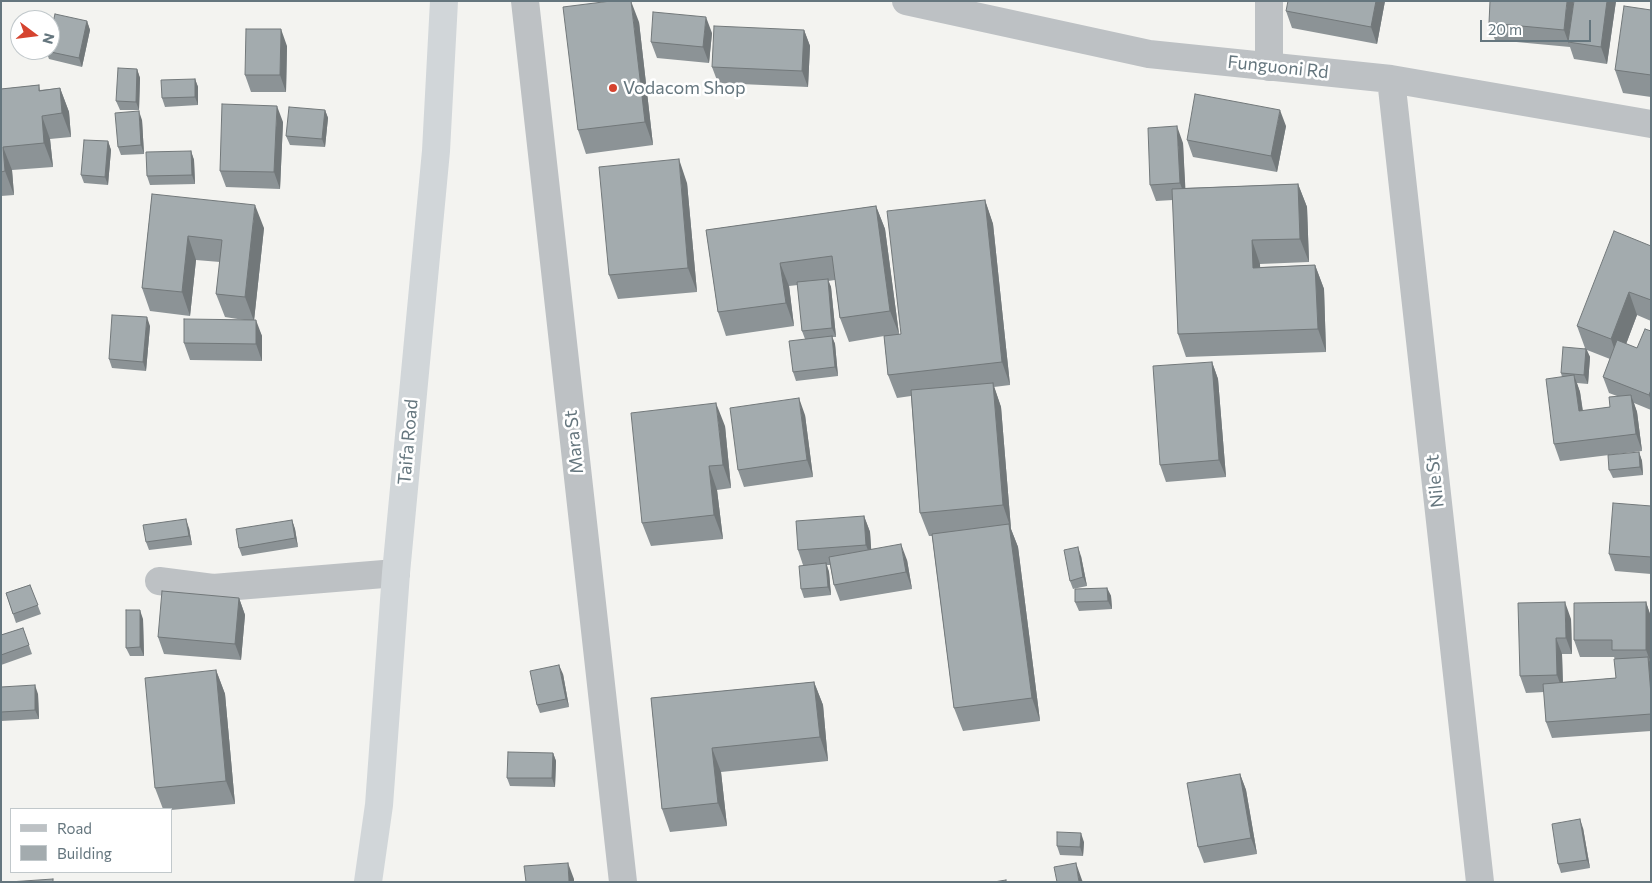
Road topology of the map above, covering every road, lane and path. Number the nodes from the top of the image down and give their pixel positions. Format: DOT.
graph roads {
  1 [pos="525,1"];
  2 [pos="906,1"];
  3 [pos="1270,1"];
  4 [pos="439,2"];
  5 [pos="1269,67"];
  6 [pos="1391,79"];
  7 [pos="1651,124"];
  8 [pos="396,573"];
  9 [pos="159,581"];
  10 [pos="368,882"];
  11 [pos="623,882"];
  12 [pos="1480,882"];
  1 -- 11 [label="street, Mara St"];
  2 -- 5 [label="street, Funguoni Rd"];
  3 -- 5 [label="street"];
  4 -- 8 [label="highway, Taifa Road"];
  5 -- 6 [label="street, Funguoni Rd"];
  6 -- 7 [label="street, Funguoni Rd"];
  6 -- 12 [label="street, Nile St"];
  8 -- 9 [label="street"];
  8 -- 10 [label="highway, Taifa Road"];
}
